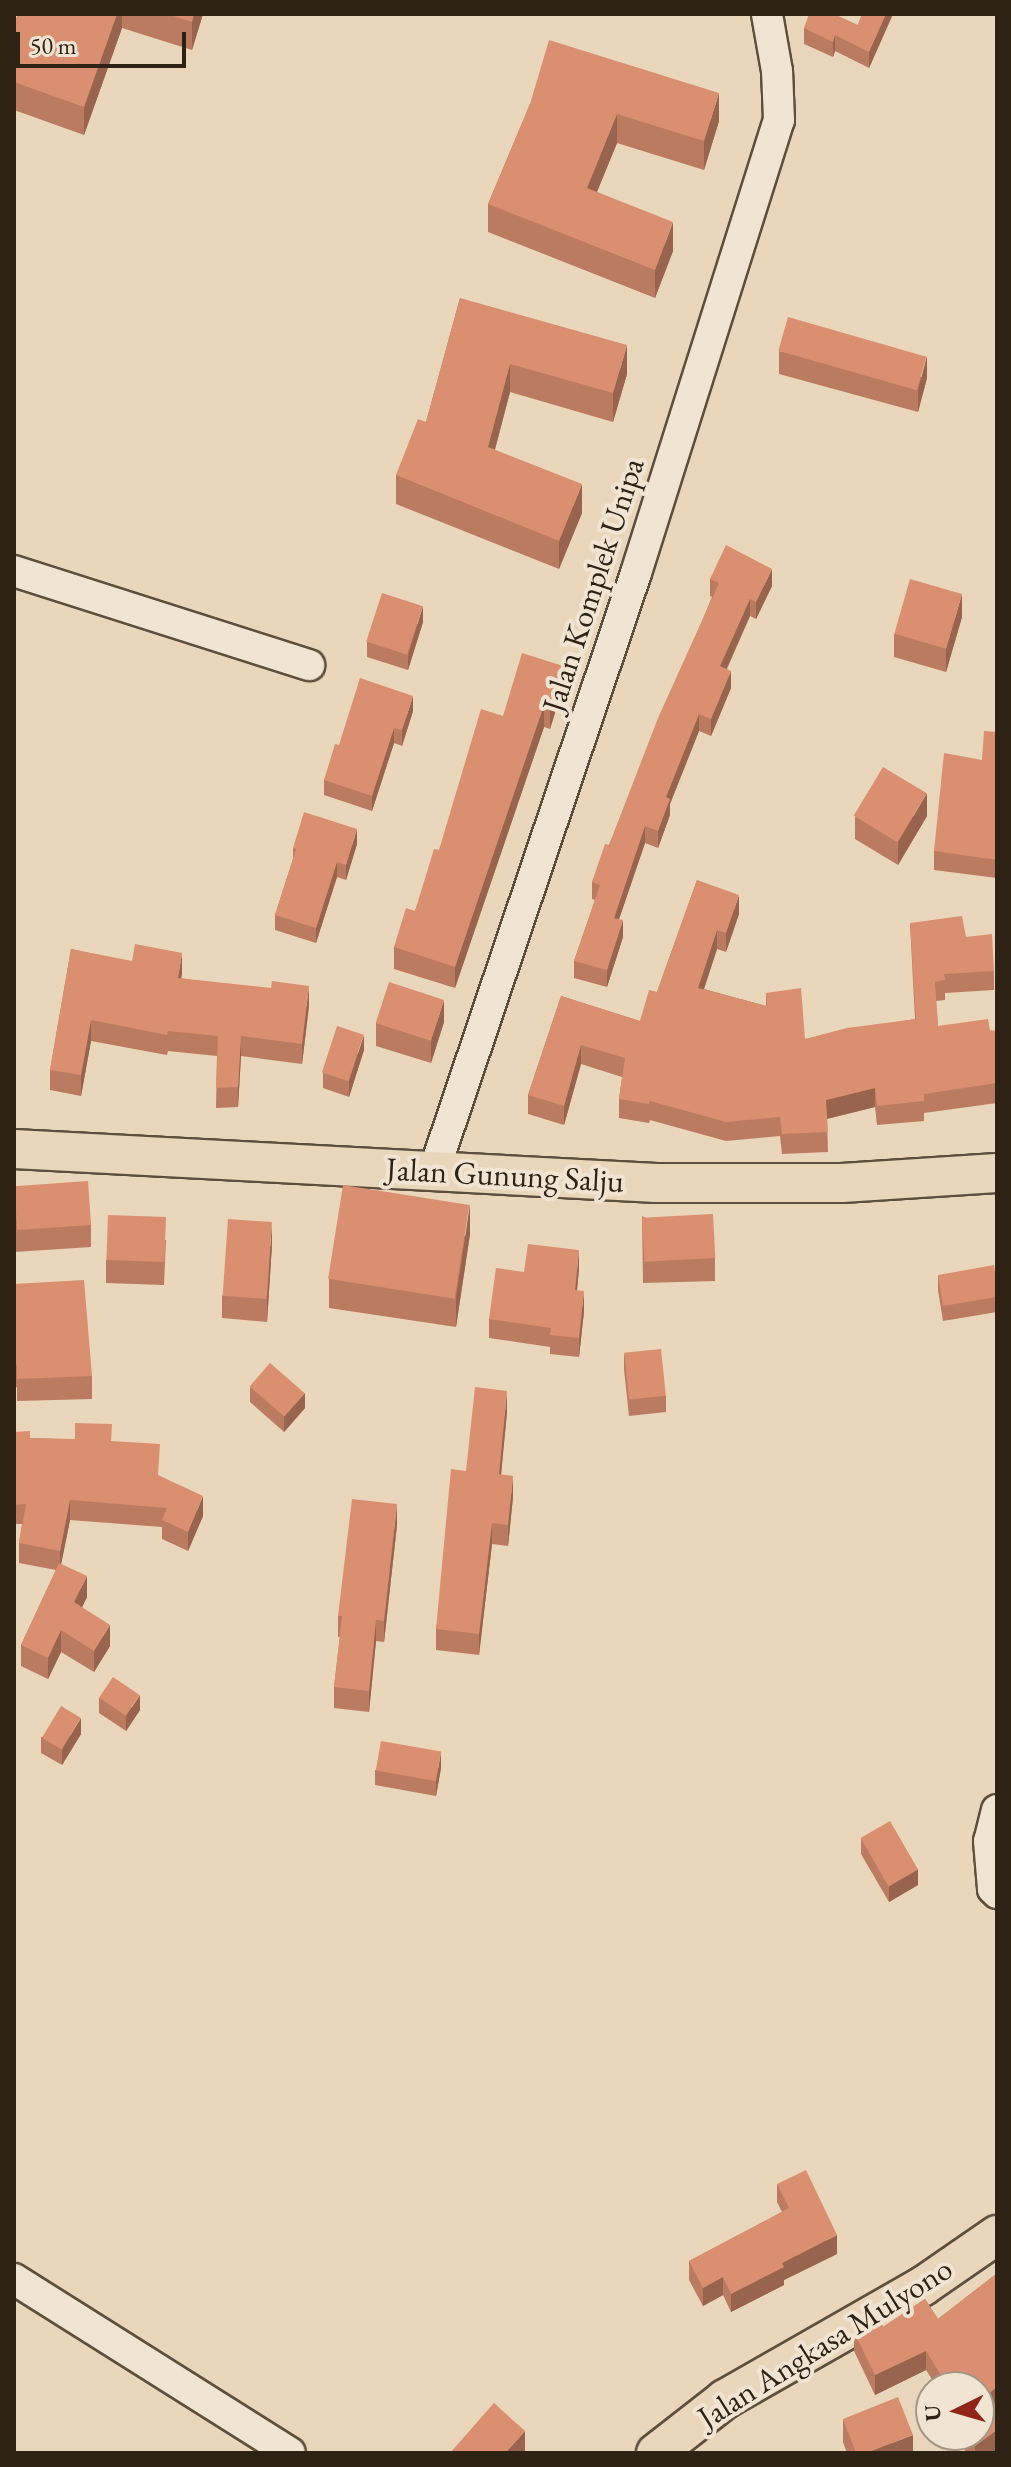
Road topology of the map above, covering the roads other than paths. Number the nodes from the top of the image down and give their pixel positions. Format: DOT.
graph roads {
  1 [pos="767,14"];
  2 [pos="14,571"];
  3 [pos="309,665"];
  4 [pos="14,1149"];
  5 [pos="434,1171"];
  6 [pos="997,1173"];
  7 [pos="997,1810"];
  8 [pos="997,1893"];
  9 [pos="997,2235"];
  10 [pos="14,2279"];
  11 [pos="290,2453"];
  12 [pos="656,2453"];
  1 -- 5 [label="street, Jalan Komplek Unipa"];
  2 -- 3 [label="street"];
  4 -- 5 [label="main road, Jalan Gunung Salju"];
  5 -- 6 [label="main road, Jalan Gunung Salju"];
  7 -- 8 [label="street"];
  9 -- 12 [label="main road, Jalan Angkasa Mulyono"];
  10 -- 11 [label="street"];
}
